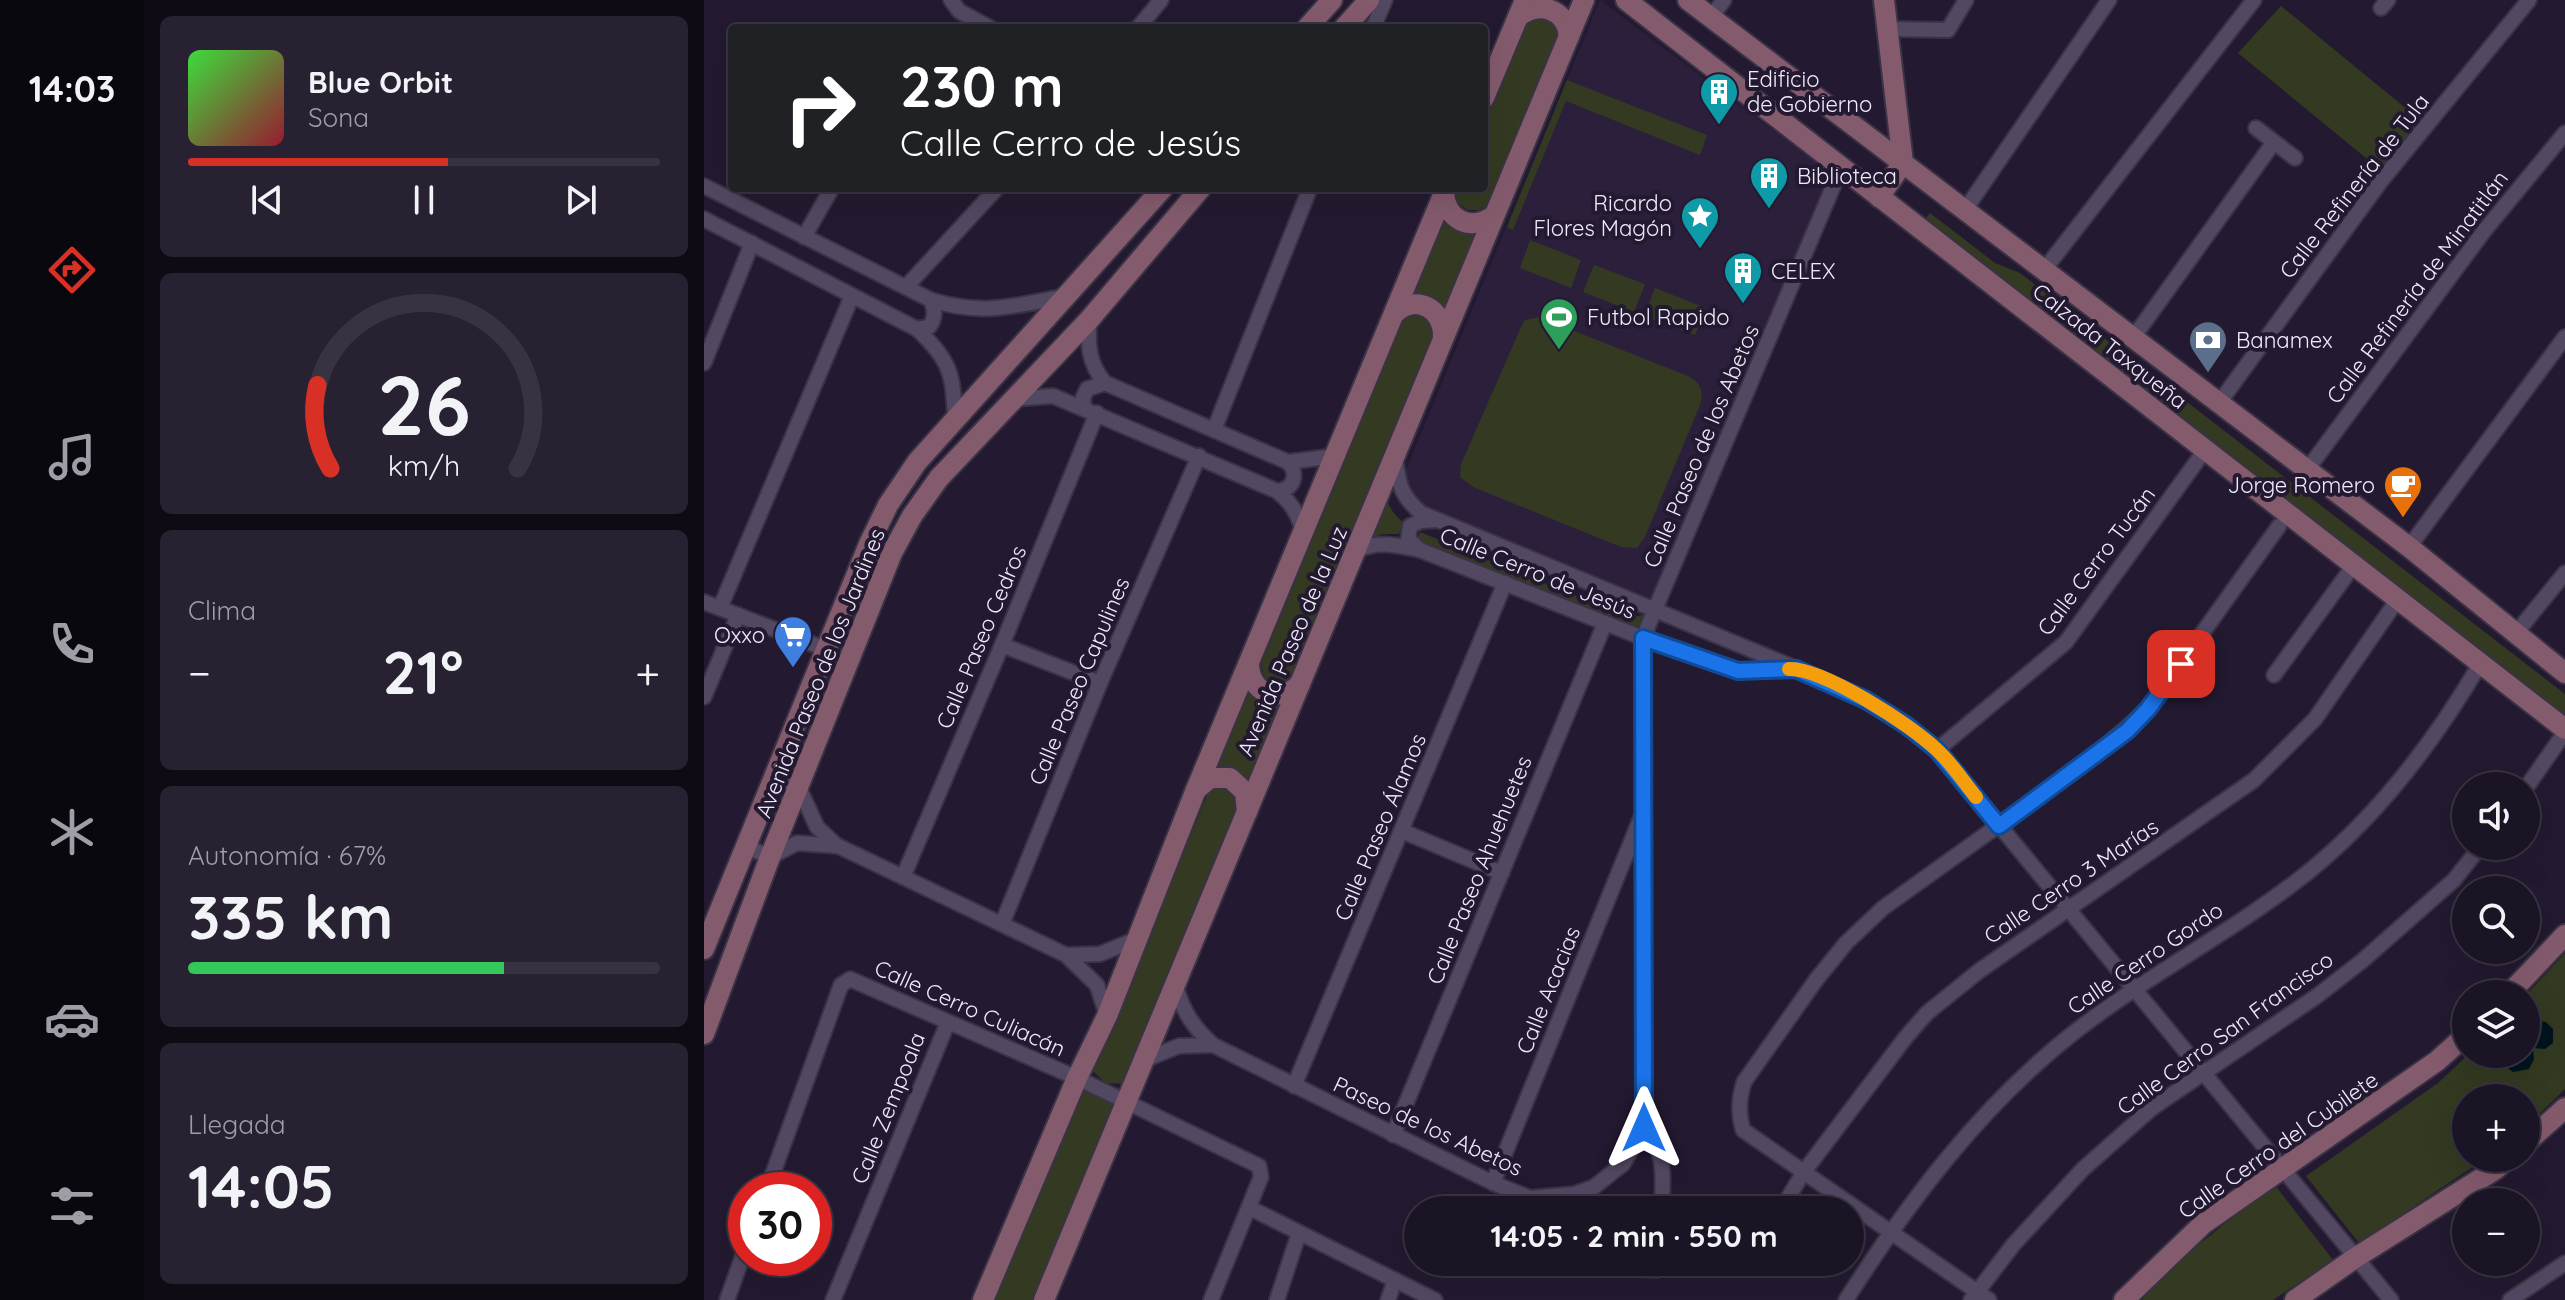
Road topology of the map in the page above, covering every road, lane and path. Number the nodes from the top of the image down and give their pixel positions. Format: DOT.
graph roads {
  1 [pos="951,0"];
  2 [pos="1161,0"];
  3 [pos="1332,0"];
  4 [pos="1369,0"];
  5 [pos="1385,0"];
  6 [pos="1584,0"];
  7 [pos="1626,0"];
  8 [pos="1688,0"];
  9 [pos="1724,0"];
  10 [pos="1884,0"];
  11 [pos="1966,0"];
  12 [pos="2109,0"];
  13 [pos="2254,0"];
  14 [pos="2529,0"];
  15 [pos="1522,8"];
  16 [pos="1711,17"];
  17 [pos="983,24"];
  18 [pos="1141,24"];
  19 [pos="1311,24"];
  20 [pos="1348,24"];
  21 [pos="1375,24"];
  22 [pos="1888,29"];
  23 [pos="1569,37"];
  24 [pos="1488,89"];
  25 [pos="2256,128"];
  26 [pos="2565,133"];
  27 [pos="2274,142"];
  28 [pos="2295,158"];
  29 [pos="1903,163"];
  30 [pos="1846,171"];
  31 [pos="704,186"];
  32 [pos="830,192"];
  33 [pos="993,192"];
  34 [pos="1159,192"];
  35 [pos="1194,192"];
  36 [pos="1308,192"];
  37 [pos="1444,192"];
  38 [pos="1445,192"];
  39 [pos="1879,197"];
  40 [pos="1965,210"];
  41 [pos="1493,216"];
  42 [pos="704,219"];
  43 [pos="804,237"];
  44 [pos="752,243"];
  45 [pos="2044,270"];
  46 [pos="906,287"];
  47 [pos="852,296"];
  48 [pos="1067,296"];
  49 [pos="931,300"];
  50 [pos="1394,314"];
  51 [pos="1089,320"];
  52 [pos="917,329"];
  53 [pos="1443,337"];
  54 [pos="2565,337"];
  55 [pos="2133,338"];
  56 [pos="704,363"];
  57 [pos="1105,383"];
  58 [pos="1012,399"];
  59 [pos="2219,403"];
  60 [pos="1090,410"];
  61 [pos="955,419"];
  62 [pos="1214,430"];
  63 [pos="2205,450"];
  64 [pos="1199,456"];
  65 [pos="1335,456"];
  66 [pos="1395,457"];
  67 [pos="1288,462"];
  68 [pos="2307,470"];
  69 [pos="1277,491"];
  70 [pos="1438,520"];
  71 [pos="2279,526"];
  72 [pos="1303,532"];
  73 [pos="2409,547"];
  74 [pos="1420,550"];
  75 [pos="1355,551"];
  76 [pos="2354,565"];
  77 [pos="2565,573"];
  78 [pos="1505,583"];
  79 [pos="2398,599"];
  80 [pos="704,602"];
  81 [pos="720,608"];
  82 [pos="1656,609"];
  83 [pos="738,615"];
  84 [pos="1605,623"];
  85 [pos="2516,633"];
  86 [pos="1643,638"];
  87 [pos="1002,645"];
  88 [pos="825,649"];
  89 [pos="1249,664"];
  90 [pos="2480,664"];
  91 [pos="1796,669"];
  92 [pos="2565,673"];
  93 [pos="2274,675"];
  94 [pos="1100,683"];
  95 [pos="1300,684"];
  96 [pos="704,697"];
  97 [pos="2565,731"];
  98 [pos="1937,750"];
  99 [pos="2537,772"];
  100 [pos="773,777"];
  101 [pos="799,788"];
  102 [pos="1195,792"];
  103 [pos="1247,812"];
  104 [pos="1642,813"];
  105 [pos="1999,826"];
  106 [pos="1402,831"];
  107 [pos="745,846"];
  108 [pos="838,846"];
  109 [pos="770,857"];
  110 [pos="2470,860"];
  111 [pos="1502,873"];
  112 [pos="903,877"];
  113 [pos="2068,909"];
  114 [pos="1002,924"];
  115 [pos="2565,935"];
  116 [pos="1139,938"];
  117 [pos="706,939"];
  118 [pos="1066,955"];
  119 [pos="2522,980"];
  120 [pos="1176,987"];
  121 [pos="2133,989"];
  122 [pos="1107,1016"];
  123 [pos="948,1022"];
  124 [pos="704,1034"];
  125 [pos="1213,1045"];
  126 [pos="2452,1048"];
  127 [pos="1144,1060"];
  128 [pos="2201,1072"];
  129 [pos="1077,1078"];
  130 [pos="1294,1086"];
  131 [pos="1127,1101"];
  132 [pos="2565,1108"];
  133 [pos="1644,1128"];
  134 [pos="2540,1130"];
  135 [pos="1393,1135"];
  136 [pos="2280,1168"];
  137 [pos="773,1172"];
  138 [pos="2488,1172"];
  139 [pos="1803,1173"];
  140 [pos="1493,1183"];
  141 [pos="1517,1196"];
  142 [pos="1566,1196"];
  143 [pos="1662,1196"];
  144 [pos="1789,1196"];
  145 [pos="1250,1208"];
  146 [pos="1890,1232"];
  147 [pos="1299,1233"];
  148 [pos="2355,1258"];
  149 [pos="2565,1263"];
  150 [pos="736,1276"];
  151 [pos="1395,1280"];
  152 [pos="1979,1297"];
  153 [pos="727,1300"];
  154 [pos="833,1300"];
  155 [pos="983,1300"];
  156 [pos="1044,1300"];
  157 [pos="1211,1300"];
  158 [pos="1277,1300"];
  159 [pos="1388,1300"];
  160 [pos="1435,1300"];
  161 [pos="1846,1300"];
  162 [pos="2124,1300"];
  163 [pos="2295,1300"];
  164 [pos="2391,1300"];
  165 [pos="2510,1300"];
  1 -- 17 [label="street"];
  2 -- 18 [label="street"];
  3 -- 19 [label="street"];
  4 -- 20 [label="street"];
  5 -- 21 [label="street"];
  6 -- 23 [label="street, Avenida Paseo de la Luz"];
  7 -- 30 [label="street, Calzada Taxqueña"];
  8 -- 16 [label="street, Calzada Taxqueña"];
  9 -- 16 [label="street"];
  10 -- 22 [label="street"];
  11 -- 22 [label="street"];
  12 -- 40 [label="street"];
  13 -- 45 [label="street"];
  14 -- 59 [label="street, Calle Refinería de Tula"];
  15 -- 23 [label="street"];
  15 -- 24 [label="street"];
  16 -- 29 [label="street, Calzada Taxqueña"];
  22 -- 29 [label="street"];
  23 -- 41 [label="street, Avenida Paseo de la Luz"];
  25 -- 27 [label="street"];
  26 -- 68 [label="street, Calle Refinería de Minatitlán"];
  27 -- 28 [label="street"];
  27 -- 55 [label="street"];
  29 -- 39 [label="street"];
  29 -- 40 [label="street, Calzada Taxqueña"];
  30 -- 39 [label="street, Calzada Taxqueña"];
  30 -- 82 [label="street, Calle Paseo de los Abetos"];
  31 -- 43 [label="street"];
  32 -- 43 [label="street"];
  33 -- 46 [label="street"];
  34 -- 48 [label="street, Avenida Paseo de los Jardines"];
  35 -- 51 [label="street, Avenida Paseo de los Jardines"];
  36 -- 62 [label="street"];
  37 -- 50 [label="street, Avenida Paseo de la Luz"];
  38 -- 41 [label="street"];
  39 -- 63 [label="street, Calzada Taxqueña"];
  40 -- 45 [label="street, Calzada Taxqueña"];
  41 -- 53 [label="street, Avenida Paseo de la Luz"];
  42 -- 44 [label="street"];
  43 -- 46 [label="street"];
  44 -- 47 [label="street"];
  44 -- 56 [label="street"];
  45 -- 55 [label="street, Calzada Taxqueña"];
  46 -- 49 [label="street"];
  47 -- 52 [label="street"];
  47 -- 81 [label="street"];
  48 -- 49 [label="street"];
  48 -- 61 [label="street, Avenida Paseo de los Jardines"];
  49 -- 52 [label="street"];
  50 -- 53 [label="street"];
  50 -- 65 [label="street, Avenida Paseo de la Luz"];
  51 -- 57 [label="street"];
  51 -- 58 [label="street, Avenida Paseo de los Jardines"];
  52 -- 61 [label="street"];
  53 -- 66 [label="street, Avenida Paseo de la Luz"];
  54 -- 73 [label="street"];
  55 -- 59 [label="street, Calzada Taxqueña"];
  57 -- 60 [label="street, Calle Paseo Cedros"];
  57 -- 62 [label="street"];
  58 -- 60 [label="street"];
  58 -- 101 [label="street, Avenida Paseo de los Jardines"];
  59 -- 68 [label="street, Calzada Taxqueña"];
  60 -- 64 [label="street"];
  60 -- 87 [label="street, Calle Paseo Cedros"];
  61 -- 88 [label="street, Avenida Paseo de los Jardines"];
  62 -- 67 [label="street"];
  63 -- 76 [label="street, Calzada Taxqueña"];
  63 -- 98 [label="street, Calle Cerro Tucán"];
  64 -- 69 [label="street"];
  64 -- 94 [label="street, Calle Paseo Capulines"];
  65 -- 67 [label="street"];
  65 -- 72 [label="street, Avenida Paseo de la Luz"];
  66 -- 70 [label="street, Calle Cerro de Jesús"];
  66 -- 75 [label="street, Avenida Paseo de la Luz"];
  67 -- 69 [label="street"];
  68 -- 73 [label="street, Calzada Taxqueña"];
  69 -- 72 [label="street"];
  70 -- 74 [label="street"];
  70 -- 82 [label="street, Calle Cerro de Jesús"];
  71 -- 105 [label="street"];
  72 -- 89 [label="street, Avenida Paseo de la Luz"];
  73 -- 85 [label="street, Calzada Taxqueña"];
  74 -- 75 [label="street, Calle Cerro de Jesús"];
  74 -- 78 [label="street, Calle Cerro de Jesús"];
  75 -- 95 [label="street, Avenida Paseo de la Luz"];
  76 -- 79 [label="street, Calzada Taxqueña"];
  76 -- 93 [label="street"];
  77 -- 85 [label="street"];
  78 -- 84 [label="street, Calle Cerro de Jesús"];
  78 -- 106 [label="street, Calle Paseo Álamos"];
  79 -- 90 [label="street, Calzada Taxqueña"];
  79 -- 113 [label="street, Calle Cerro 3 Marías"];
  80 -- 81 [label="street"];
  81 -- 83 [label="street"];
  82 -- 86 [label="street, Calle Paseo de los Abetos"];
  82 -- 91 [label="street, Calle Cerro de Jesús"];
  83 -- 88 [label="street"];
  83 -- 96 [label="street"];
  84 -- 86 [label="street, Calle Cerro de Jesús"];
  84 -- 111 [label="street, Calle Paseo Ahuehuetes"];
  85 -- 92 [label="street, Calzada Taxqueña"];
  86 -- 91 [label="street, Calle Cerro de Jesús"];
  86 -- 104 [label="street"];
  87 -- 94 [label="street"];
  87 -- 112 [label="street, Calle Paseo Cedros"];
  88 -- 100 [label="street, Avenida Paseo de los Jardines"];
  89 -- 95 [label="street"];
  89 -- 102 [label="street, Avenida Paseo de la Luz"];
  90 -- 97 [label="street, Calzada Taxqueña"];
  90 -- 121 [label="street, Calle Cerro Gordo"];
  91 -- 98 [label="street, Calle Cerro de Jesús"];
  94 -- 114 [label="street, Calle Paseo Capulines"];
  95 -- 103 [label="street, Avenida Paseo de la Luz"];
  97 -- 99 [label="street"];
  98 -- 105 [label="street, Calle Cerro de Jesús"];
  100 -- 101 [label="street"];
  100 -- 107 [label="street, Avenida Paseo de los Jardines"];
  101 -- 108 [label="street"];
  101 -- 109 [label="street, Avenida Paseo de los Jardines"];
  102 -- 103 [label="street"];
  102 -- 116 [label="street, Avenida Paseo de la Luz"];
  103 -- 120 [label="street, Avenida Paseo de la Luz"];
  104 -- 133 [label="street"];
  104 -- 140 [label="street, Calle Acacias"];
  105 -- 113 [label="street, Calle Cerro de Jesús"];
  105 -- 139 [label="street"];
  106 -- 111 [label="street"];
  106 -- 130 [label="street, Calle Paseo Álamos"];
  107 -- 109 [label="street"];
  107 -- 117 [label="street, Avenida Paseo de los Jardines"];
  108 -- 109 [label="street"];
  108 -- 112 [label="street"];
  109 -- 124 [label="street, Avenida Paseo de los Jardines"];
  110 -- 128 [label="street, Calle Cerro San Francisco"];
  111 -- 135 [label="street, Calle Paseo Ahuehuetes"];
  112 -- 114 [label="street"];
  113 -- 121 [label="street, Calle Cerro de Jesús"];
  113 -- 139 [label="street, Calle Cerro 3 Marías"];
  114 -- 118 [label="street"];
  115 -- 119 [label="street"];
  116 -- 118 [label="street"];
  116 -- 122 [label="street, Avenida Paseo de la Luz"];
  118 -- 122 [label="street"];
  120 -- 125 [label="street, Paseo de los Abetos"];
  120 -- 127 [label="street, Avenida Paseo de la Luz"];
  121 -- 128 [label="street, Calle Cerro de Jesús"];
  121 -- 146 [label="street, Calle Cerro Gordo"];
  122 -- 129 [label="street, Avenida Paseo de la Luz"];
  123 -- 129 [label="street, Calle Cerro Culiacán"];
  123 -- 137 [label="street, Calle Cerro Culiacán"];
  123 -- 154 [label="street, Calle Zempoala"];
  125 -- 127 [label="street"];
  125 -- 130 [label="street, Paseo de los Abetos"];
  126 -- 136 [label="street, Calle Cerro del Cubilete"];
  127 -- 131 [label="street, Avenida Paseo de la Luz"];
  128 -- 136 [label="street, Calle Cerro de Jesús"];
  128 -- 152 [label="street, Calle Cerro San Francisco"];
  129 -- 131 [label="street, Calle Cerro Culiacán"];
  129 -- 155 [label="street, Avenida Paseo de la Luz"];
  130 -- 135 [label="street, Paseo de los Abetos"];
  131 -- 145 [label="street"];
  131 -- 156 [label="street, Avenida Paseo de la Luz"];
  132 -- 134 [label="street"];
  133 -- 142 [label="street, Paseo de los Abetos"];
  133 -- 143 [label="street"];
  135 -- 140 [label="street, Paseo de los Abetos"];
  136 -- 148 [label="street, Calle Cerro de Jesús"];
  136 -- 162 [label="street, Calle Cerro del Cubilete"];
  138 -- 148 [label="street"];
  139 -- 144 [label="street, Calle Cerro 3 Marías"];
  139 -- 146 [label="street"];
  140 -- 141 [label="street, Paseo de los Abetos"];
  145 -- 147 [label="street"];
  145 -- 157 [label="street"];
  146 -- 152 [label="street"];
  146 -- 161 [label="street, Calle Cerro Gordo"];
  147 -- 151 [label="street"];
  147 -- 158 [label="street"];
  148 -- 163 [label="street"];
  148 -- 164 [label="street, Calle Cerro de Jesús"];
  149 -- 165 [label="street"];
  150 -- 153 [label="street"];
  151 -- 159 [label="street"];
  151 -- 160 [label="street"];
}
